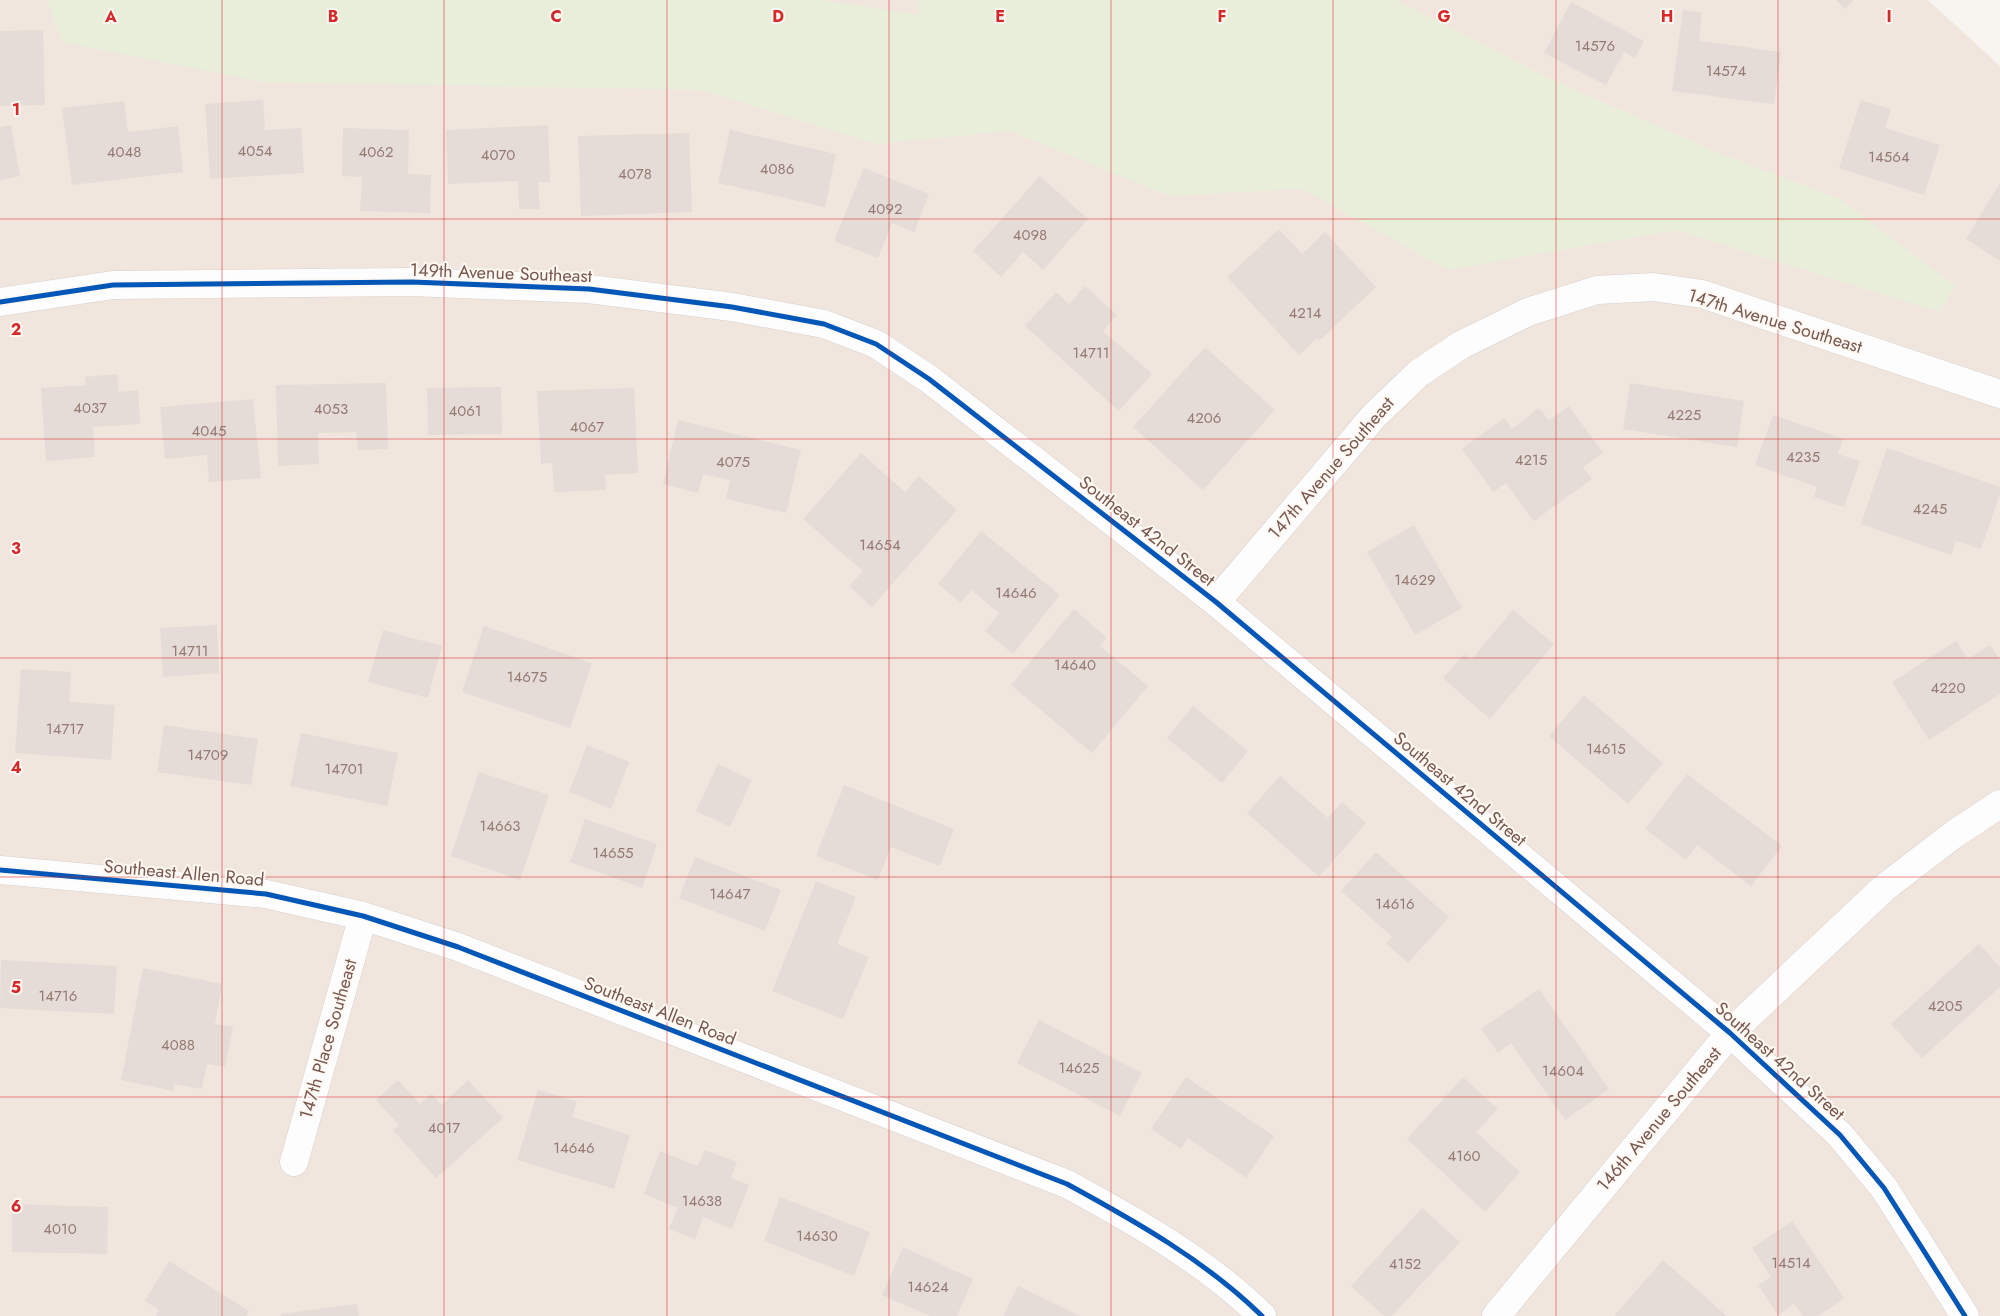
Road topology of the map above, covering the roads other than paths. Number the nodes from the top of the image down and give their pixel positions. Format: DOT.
graph roads {
  1 [pos="0,302"];
  2 [pos="876,344"];
  3 [pos="2000,394"];
  4 [pos="1216,602"];
  5 [pos="2000,804"];
  6 [pos="0,870"];
  7 [pos="363,916"];
  8 [pos="1730,1032"];
  9 [pos="294,1162"];
  10 [pos="1262,1316"];
  11 [pos="1496,1316"];
  12 [pos="1965,1316"];
  1 -- 2 [label="street, 149th Avenue Southeast"];
  2 -- 4 [label="street, Southeast 42nd Street"];
  3 -- 4 [label="street, 147th Avenue Southeast"];
  4 -- 8 [label="street, Southeast 42nd Street"];
  5 -- 8 [label="street, 146th Avenue Southeast"];
  6 -- 7 [label="street, Southeast Allen Road"];
  7 -- 9 [label="street, 147th Place Southeast"];
  7 -- 10 [label="street, Southeast Allen Road"];
  8 -- 11 [label="street, 146th Avenue Southeast"];
  8 -- 12 [label="street, Southeast 42nd Street"];
}
